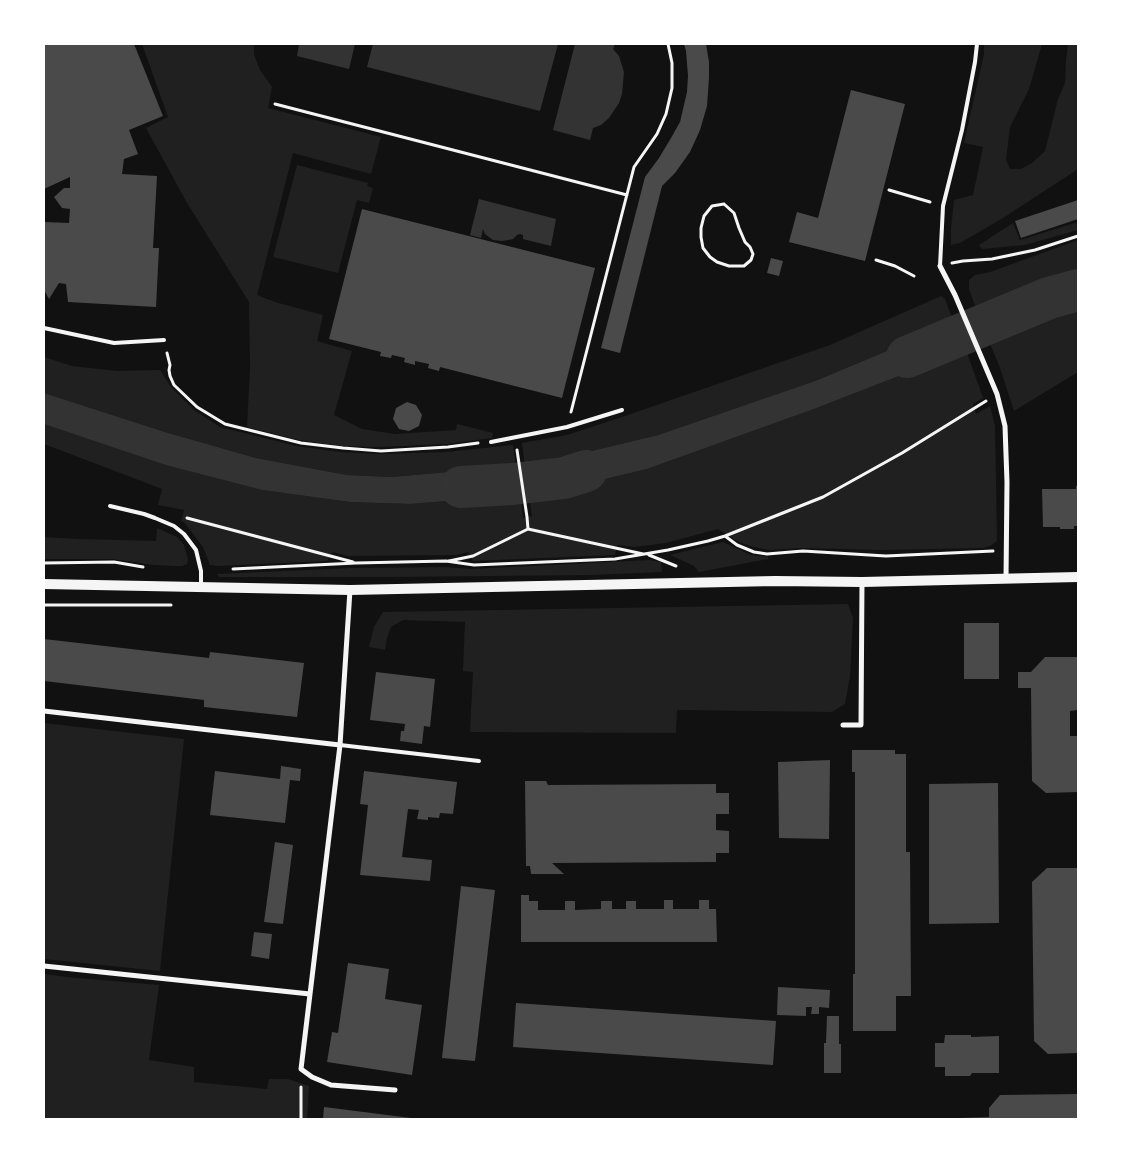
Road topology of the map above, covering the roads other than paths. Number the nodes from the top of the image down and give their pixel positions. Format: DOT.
graph roads {
  1 [pos="977,44"];
  2 [pos="940,266"];
  3 [pos="44,328"];
  4 [pos="164,340"];
  5 [pos="622,410"];
  6 [pos="491,442"];
  7 [pos="110,506"];
  8 [pos="1078,577"];
  9 [pos="1006,579"];
  10 [pos="862,582"];
  11 [pos="44,584"];
  12 [pos="201,588"];
  13 [pos="350,590"];
  14 [pos="44,711"];
  15 [pos="843,725"];
  16 [pos="340,746"];
  17 [pos="479,761"];
  18 [pos="44,966"];
  19 [pos="310,994"];
  20 [pos="396,1090"];
  1 -- 2 [label="lane"];
  2 -- 9 [label="street"];
  3 -- 4 [label="lane"];
  5 -- 6 [label="lane"];
  7 -- 12 [label="lane"];
  8 -- 9 [label="main road"];
  9 -- 10 [label="main road"];
  10 -- 13 [label="main road"];
  10 -- 15 [label="street"];
  11 -- 12 [label="main road"];
  12 -- 13 [label="main road"];
  13 -- 16 [label="street"];
  14 -- 16 [label="street"];
  16 -- 17 [label="lane"];
  16 -- 19 [label="street"];
  18 -- 19 [label="street"];
  19 -- 20 [label="street"];
}
